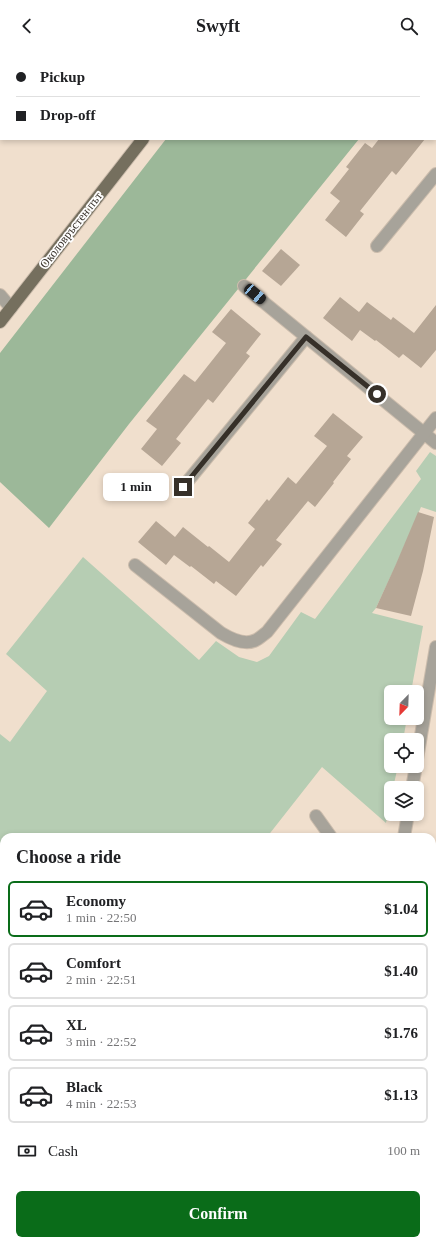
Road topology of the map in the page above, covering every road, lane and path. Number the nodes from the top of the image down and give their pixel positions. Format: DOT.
graph roads {
  1 [pos="142,140"];
  2 [pos="436,174"];
  3 [pos="377,246"];
  4 [pos="244,286"];
  5 [pos="0,295"];
  6 [pos="11,308"];
  7 [pos="0,322"];
  8 [pos="306,337"];
  9 [pos="436,418"];
  10 [pos="424,433"];
  11 [pos="436,443"];
  12 [pos="183,487"];
  13 [pos="135,565"];
  14 [pos="436,647"];
  15 [pos="421,733"];
  16 [pos="316,816"];
  17 [pos="407,821"];
  18 [pos="328,833"];
  19 [pos="405,833"];
  1 -- 6 [label="main road, Околовръстен път"];
  2 -- 3 [label="street"];
  4 -- 8 [label="street"];
  5 -- 6 [label="street"];
  6 -- 7 [label="main road, Околовръстен път"];
  8 -- 10 [label="street"];
  8 -- 12 [label="street"];
  9 -- 10 [label="street"];
  10 -- 11 [label="street"];
  10 -- 13 [label="street"];
  14 -- 15 [label="street"];
  16 -- 18 [label="street"];
  17 -- 19 [label="street"];
}
